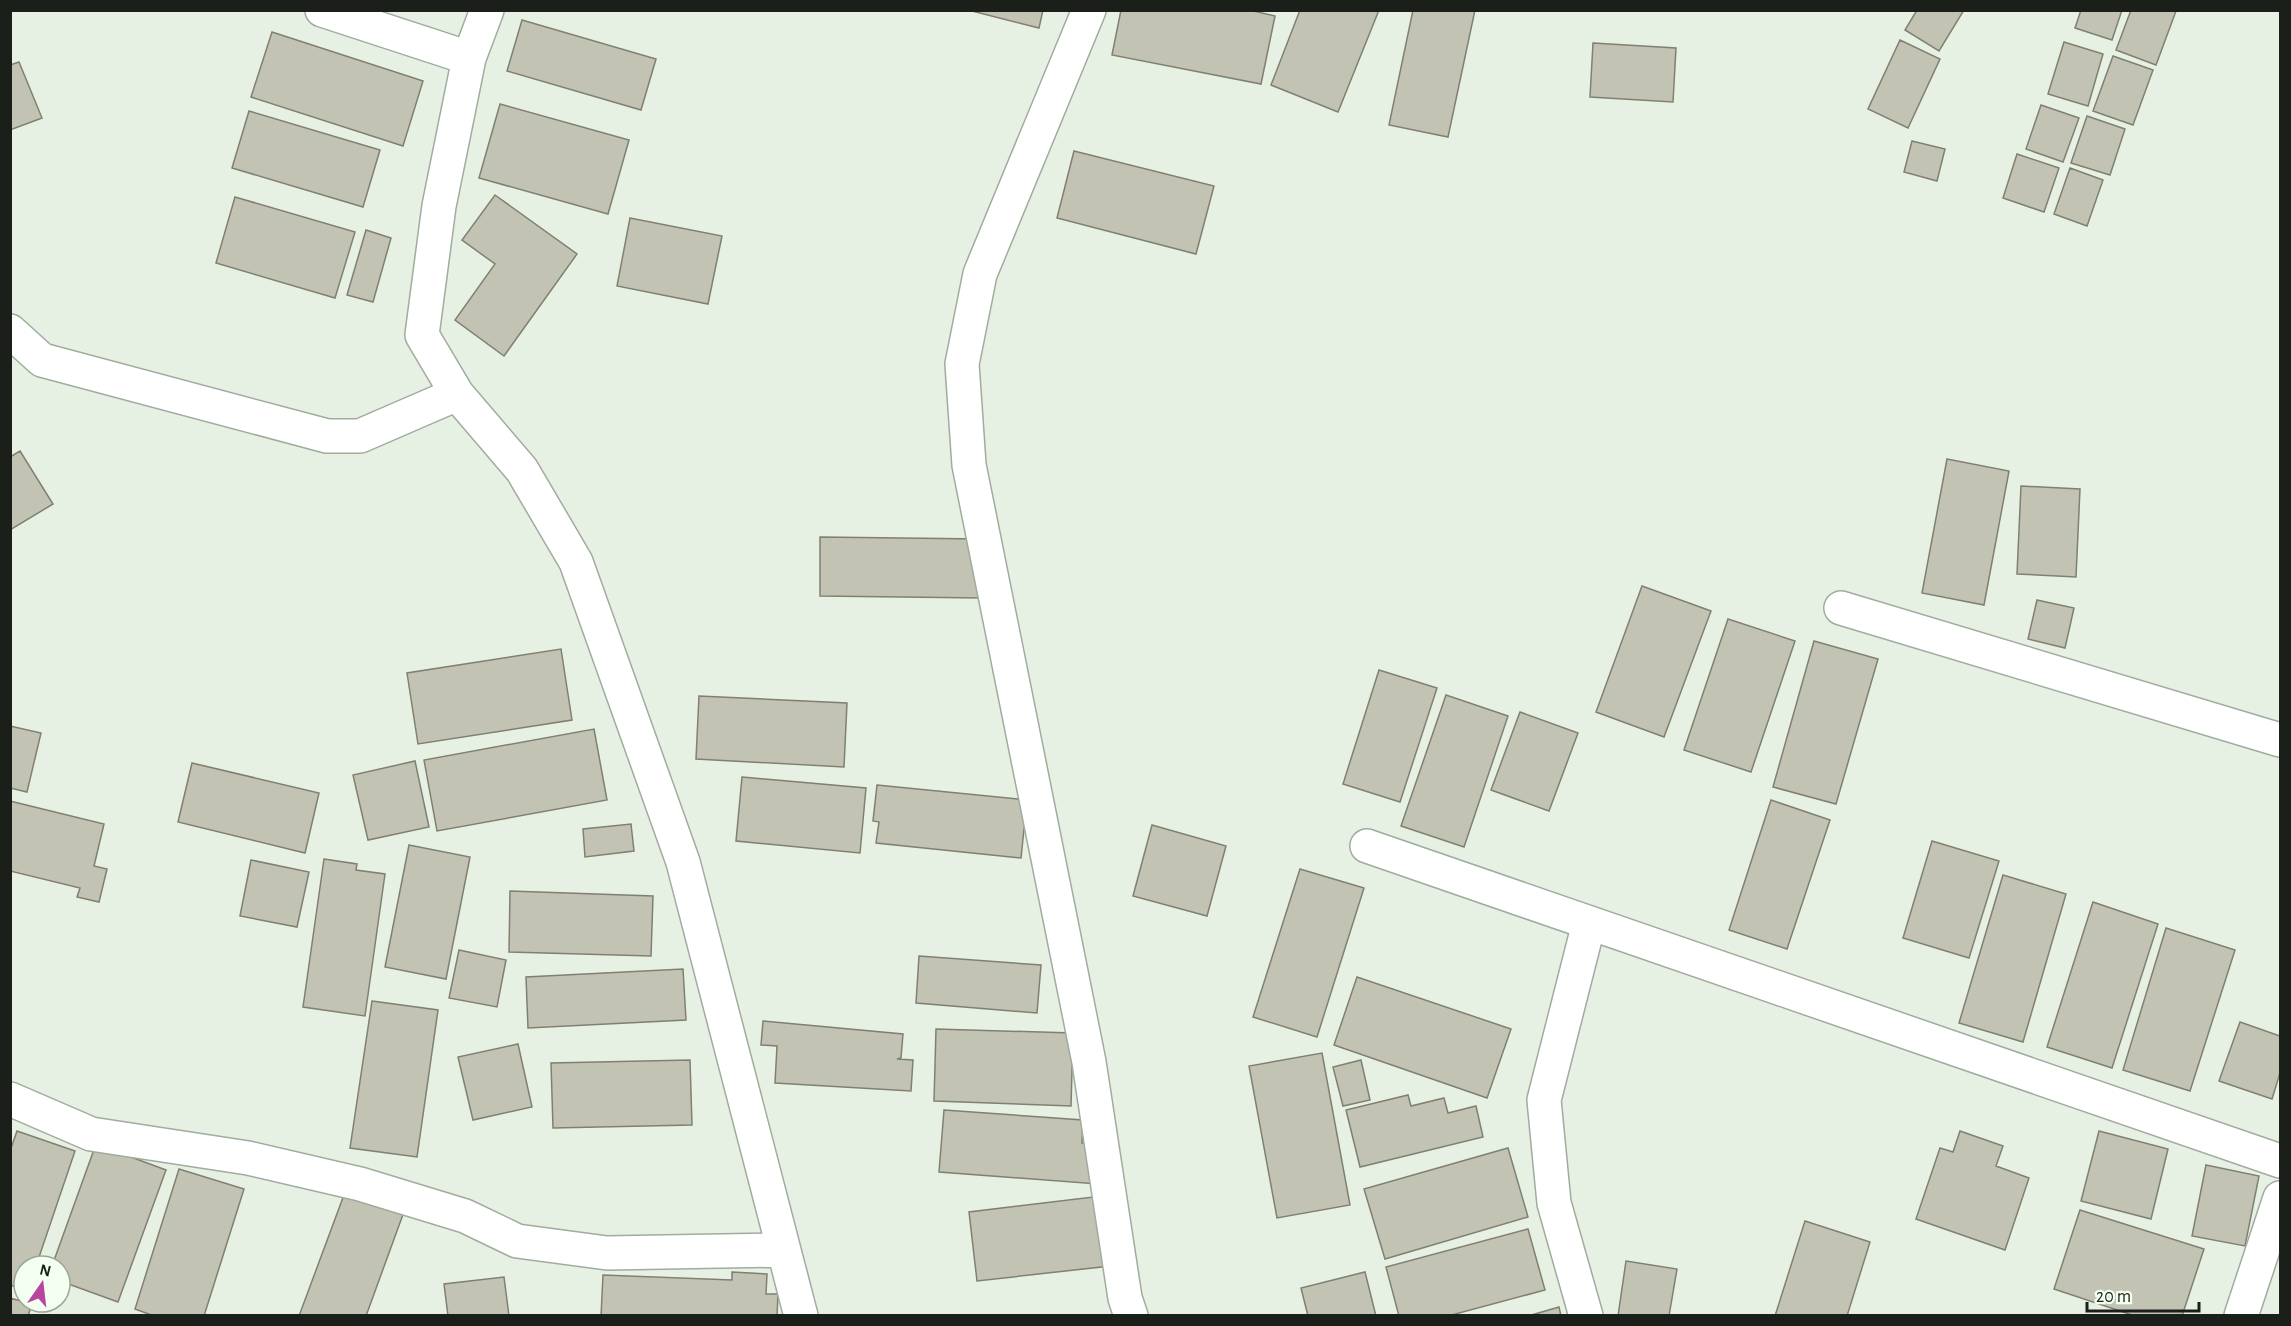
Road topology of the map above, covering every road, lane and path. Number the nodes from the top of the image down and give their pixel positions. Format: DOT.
graph roads {
  1 [pos="322,10"];
  2 [pos="487,10"];
  3 [pos="1089,10"];
  4 [pos="469,58"];
  5 [pos="10,331"];
  6 [pos="457,393"];
  7 [pos="1841,608"];
  8 [pos="2280,740"];
  9 [pos="1367,846"];
  10 [pos="1589,923"];
  11 [pos="10,1099"];
  12 [pos="2280,1161"];
  13 [pos="2280,1198"];
  14 [pos="784,1250"];
  15 [pos="801,1316"];
  16 [pos="1131,1316"];
  17 [pos="1586,1316"];
  18 [pos="2241,1316"];
  1 -- 4 [label="street"];
  2 -- 4 [label="street"];
  3 -- 16 [label="street"];
  4 -- 6 [label="street"];
  5 -- 6 [label="street"];
  6 -- 14 [label="street"];
  7 -- 8 [label="street"];
  9 -- 10 [label="street"];
  10 -- 12 [label="street"];
  10 -- 17 [label="street"];
  11 -- 14 [label="street"];
  13 -- 18 [label="street"];
  14 -- 15 [label="street"];
}
